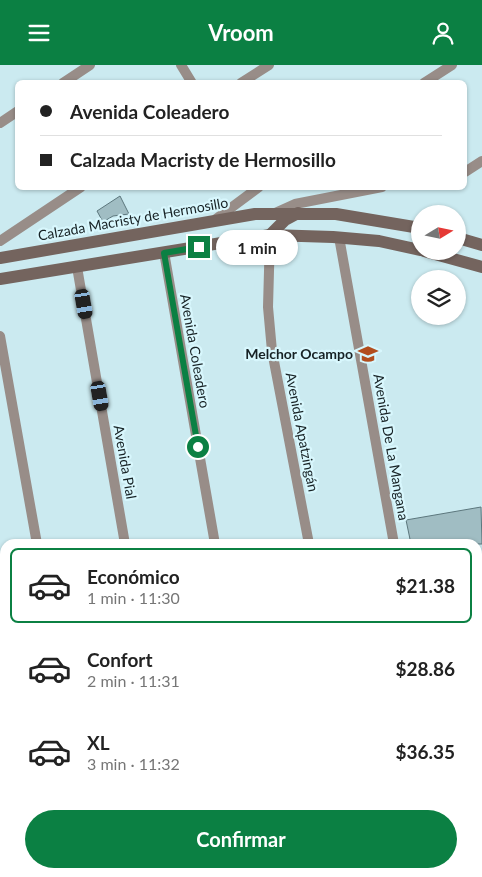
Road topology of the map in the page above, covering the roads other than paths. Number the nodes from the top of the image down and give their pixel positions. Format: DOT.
graph roads {
  1 [pos="90,65"];
  2 [pos="181,65"];
  3 [pos="269,65"];
  4 [pos="452,65"];
  5 [pos="68,80"];
  6 [pos="190,80"];
  7 [pos="246,80"];
  8 [pos="429,80"];
  9 [pos="15,113"];
  10 [pos="0,123"];
  11 [pos="482,161"];
  12 [pos="482,169"];
  13 [pos="467,171"];
  14 [pos="467,172"];
  15 [pos="76,190"];
  16 [pos="256,190"];
  17 [pos="367,190"];
  18 [pos="275,213"];
  19 [pos="298,213"];
  20 [pos="216,219"];
  21 [pos="411,225"];
  22 [pos="270,235"];
  23 [pos="339,237"];
  24 [pos="466,240"];
  25 [pos="0,241"];
  26 [pos="482,245"];
  27 [pos="411,248"];
  28 [pos="164,253"];
  29 [pos="0,258"];
  30 [pos="457,260"];
  31 [pos="77,267"];
  32 [pos="482,267"];
  33 [pos="0,279"];
  34 [pos="0,336"];
  35 [pos="35,539"];
  36 [pos="124,539"];
  37 [pos="214,539"];
  38 [pos="308,539"];
  39 [pos="393,539"];
  1 -- 5 [label="street"];
  2 -- 6 [label="street"];
  3 -- 7 [label="street"];
  4 -- 8 [label="street"];
  9 -- 10 [label="street"];
  11 -- 13 [label="street"];
  12 -- 14 [label="street"];
  15 -- 25 [label="street"];
  16 -- 20 [label="street"];
  17 -- 18 [label="street"];
  18 -- 19 [label="main road, Calzada Macristy de Hermosillo"];
  18 -- 20 [label="main road, Calzada Macristy de Hermosillo"];
  19 -- 21 [label="main road, Calzada Macristy de Hermosillo"];
  19 -- 22 [label="main road"];
  20 -- 29 [label="main road, Calzada Macristy de Hermosillo"];
  22 -- 23 [label="main road"];
  22 -- 28 [label="main road"];
  22 -- 38 [label="street, Avenida Apatzingán"];
  23 -- 27 [label="main road"];
  23 -- 39 [label="street, Avenida De La Mangana"];
  24 -- 26 [label="main road"];
  28 -- 31 [label="main road"];
  28 -- 37 [label="street, Avenida Coleadero"];
  30 -- 32 [label="main road"];
  31 -- 33 [label="main road"];
  31 -- 36 [label="street, Avenida Pial"];
  34 -- 35 [label="street"];
}
